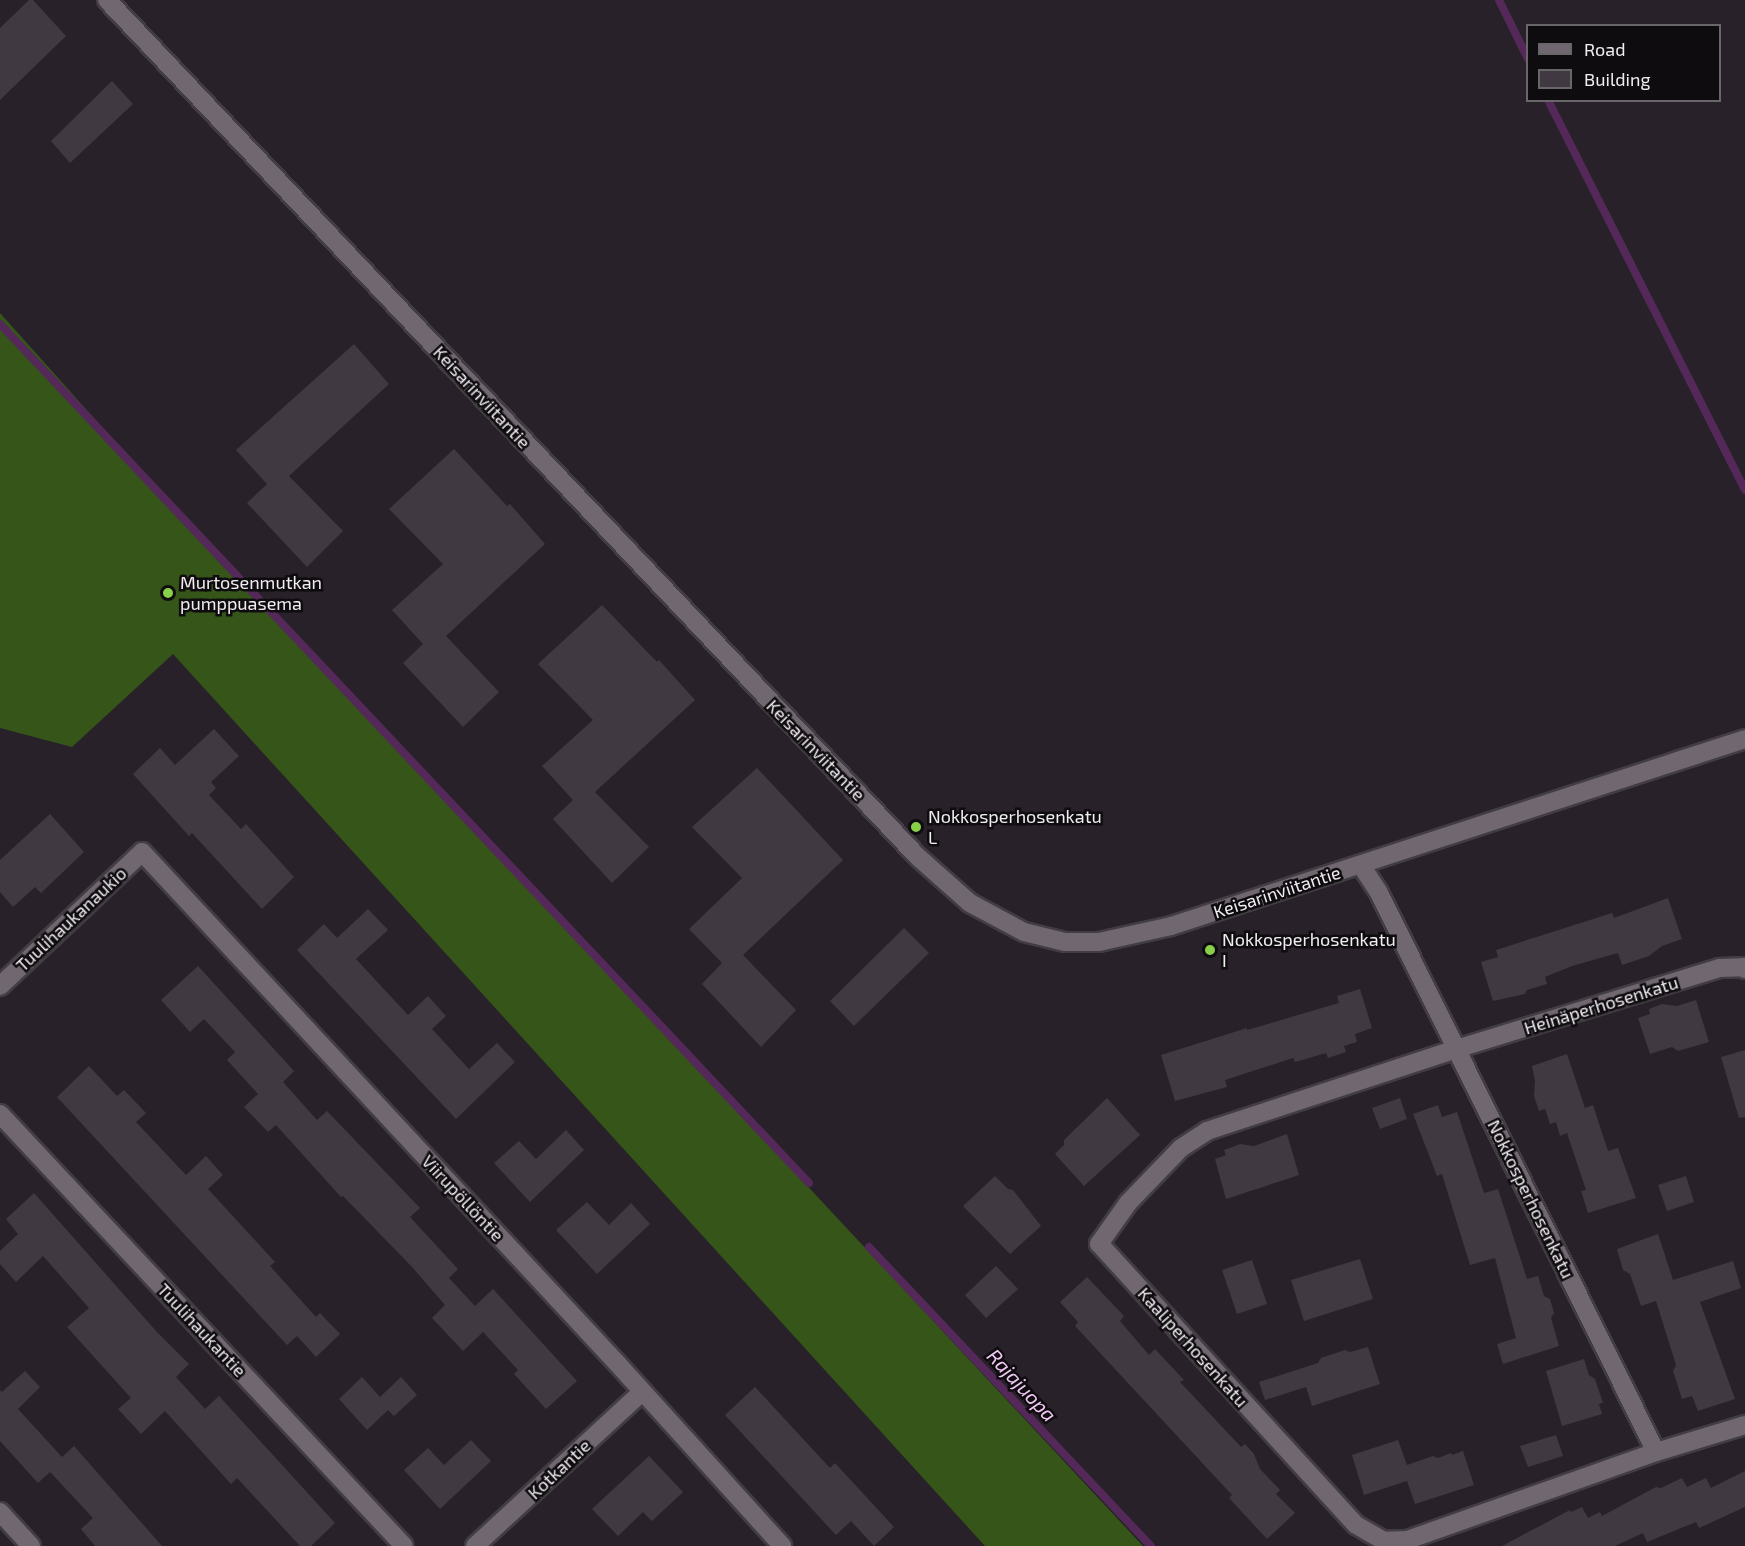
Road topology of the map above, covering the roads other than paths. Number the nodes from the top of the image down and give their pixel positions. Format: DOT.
graph roads {
  1 [pos="107,0"];
  2 [pos="1745,739"];
  3 [pos="142,852"];
  4 [pos="1361,864"];
  5 [pos="1745,969"];
  6 [pos="0,986"];
  7 [pos="1456,1049"];
  8 [pos="0,1114"];
  9 [pos="642,1392"];
  10 [pos="1745,1425"];
  11 [pos="1656,1452"];
  12 [pos="0,1512"];
  13 [pos="31,1546"];
  14 [pos="404,1546"];
  15 [pos="475,1546"];
  16 [pos="782,1546"];
  1 -- 4 [label="street, Keisarinviitantie"];
  2 -- 4 [label="street, Keisarinviitantie"];
  3 -- 6 [label="street, Tuulihaukanaukio"];
  3 -- 9 [label="street, Viirupöllöntie"];
  4 -- 7 [label="street, Nokkosperhosenkatu"];
  5 -- 7 [label="street, Heinäperhosenkatu"];
  7 -- 11 [label="street, Nokkosperhosenkatu"];
  7 -- 11 [label="street, Kaaliperhosenkatu"];
  8 -- 14 [label="street, Tuulihaukantie"];
  9 -- 15 [label="street, Kotkantie"];
  9 -- 16 [label="street, Viirupöllöntie"];
  10 -- 11 [label="street"];
  12 -- 13 [label="street"];
}
